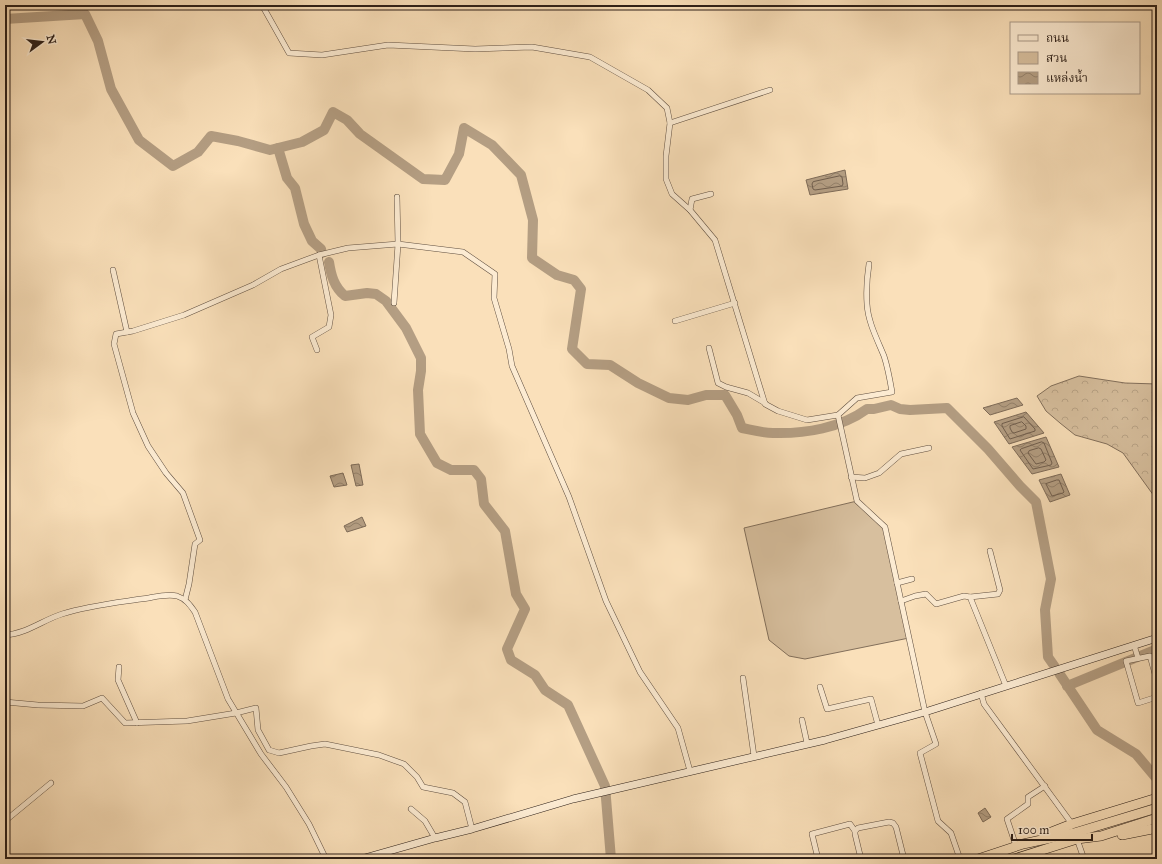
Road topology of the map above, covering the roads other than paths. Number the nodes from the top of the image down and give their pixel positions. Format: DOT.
graph roads {
  1 [pos="262,5"];
  2 [pos="770,90"];
  3 [pos="670,123"];
  4 [pos="711,194"];
  5 [pos="397,197"];
  6 [pos="690,210"];
  7 [pos="398,244"];
  8 [pos="319,255"];
  9 [pos="869,264"];
  10 [pos="113,270"];
  11 [pos="394,303"];
  12 [pos="735,304"];
  13 [pos="675,321"];
  14 [pos="127,332"];
  15 [pos="710,348"];
  16 [pos="317,350"];
  17 [pos="765,403"];
  18 [pos="838,415"];
  19 [pos="930,448"];
  20 [pos="851,477"];
  21 [pos="990,551"];
  22 [pos="912,579"];
  23 [pos="897,583"];
  24 [pos="970,597"];
  25 [pos="185,600"];
  26 [pos="901,601"];
  27 [pos="5,635"];
  28 [pos="1157,638"];
  29 [pos="1134,645"];
  30 [pos="1137,656"];
  31 [pos="119,667"];
  32 [pos="743,678"];
  33 [pos="1157,681"];
  34 [pos="1006,686"];
  35 [pos="820,687"];
  36 [pos="981,693"];
  37 [pos="1157,697"];
  38 [pos="5,702"];
  39 [pos="925,712"];
  40 [pos="236,713"];
  41 [pos="802,720"];
  42 [pos="137,723"];
  43 [pos="878,725"];
  44 [pos="807,743"];
  45 [pos="754,756"];
  46 [pos="690,771"];
  47 [pos="51,783"];
  48 [pos="1045,786"];
  49 [pos="1157,798"];
  50 [pos="1157,802"];
  51 [pos="1157,808"];
  52 [pos="411,809"];
  53 [pos="1157,818"];
  54 [pos="5,821"];
  55 [pos="1157,823"];
  56 [pos="1072,824"];
  57 [pos="1157,828"];
  58 [pos="472,829"];
  59 [pos="855,831"];
  60 [pos="1104,836"];
  61 [pos="435,838"];
  62 [pos="1077,839"];
  63 [pos="1019,845"];
  64 [pos="326,859"];
  65 [pos="360,859"];
  66 [pos="818,859"];
  67 [pos="861,859"];
  68 [pos="904,859"];
  69 [pos="960,859"];
  70 [pos="978,859"];
  71 [pos="1014,859"];
  72 [pos="1084,859"];
  1 -- 3 [label="street"];
  2 -- 3 [label="street"];
  3 -- 6 [label="street"];
  4 -- 6 [label="street"];
  5 -- 7 [label="street"];
  6 -- 12 [label="street"];
  7 -- 8 [label="street"];
  7 -- 11 [label="street"];
  7 -- 46 [label="street"];
  8 -- 14 [label="street"];
  8 -- 16 [label="street"];
  9 -- 18 [label="street"];
  10 -- 14 [label="street"];
  12 -- 13 [label="street"];
  12 -- 17 [label="street"];
  14 -- 25 [label="street"];
  15 -- 17 [label="street"];
  17 -- 18 [label="street"];
  18 -- 20 [label="street"];
  19 -- 20 [label="street"];
  20 -- 23 [label="street"];
  21 -- 24 [label="street"];
  22 -- 23 [label="street"];
  23 -- 26 [label="street"];
  24 -- 26 [label="street"];
  24 -- 34 [label="street"];
  25 -- 27 [label="street"];
  25 -- 40 [label="street"];
  26 -- 39 [label="street"];
  28 -- 29 [label="street"];
  29 -- 30 [label="street"];
  29 -- 34 [label="street"];
  30 -- 33 [label="street"];
  30 -- 37 [label="street"];
  31 -- 42 [label="street"];
  32 -- 45 [label="street"];
  34 -- 36 [label="street"];
  35 -- 43 [label="street"];
  36 -- 39 [label="street"];
  36 -- 48 [label="street"];
  38 -- 42 [label="street"];
  39 -- 43 [label="street"];
  39 -- 69 [label="street"];
  40 -- 42 [label="street"];
  40 -- 58 [label="street"];
  40 -- 64 [label="street"];
  41 -- 44 [label="street"];
  43 -- 44 [label="street"];
  44 -- 45 [label="street"];
  45 -- 46 [label="street"];
  46 -- 58 [label="street"];
  47 -- 54 [label="street"];
  48 -- 56 [label="street"];
  48 -- 63 [label="street"];
  49 -- 56 [label="highway"];
  50 -- 63 [label="highway"];
  51 -- 63 [label="highway"];
  52 -- 61 [label="street"];
  53 -- 60 [label="highway"];
  55 -- 60 [label="highway"];
  56 -- 63 [label="highway"];
  57 -- 60 [label="highway"];
  58 -- 61 [label="street"];
  59 -- 66 [label="street"];
  59 -- 67 [label="street"];
  59 -- 68 [label="street"];
  60 -- 62 [label="highway"];
  61 -- 65 [label="street"];
  62 -- 71 [label="highway"];
  62 -- 72 [label="street"];
  63 -- 70 [label="highway"];
}
